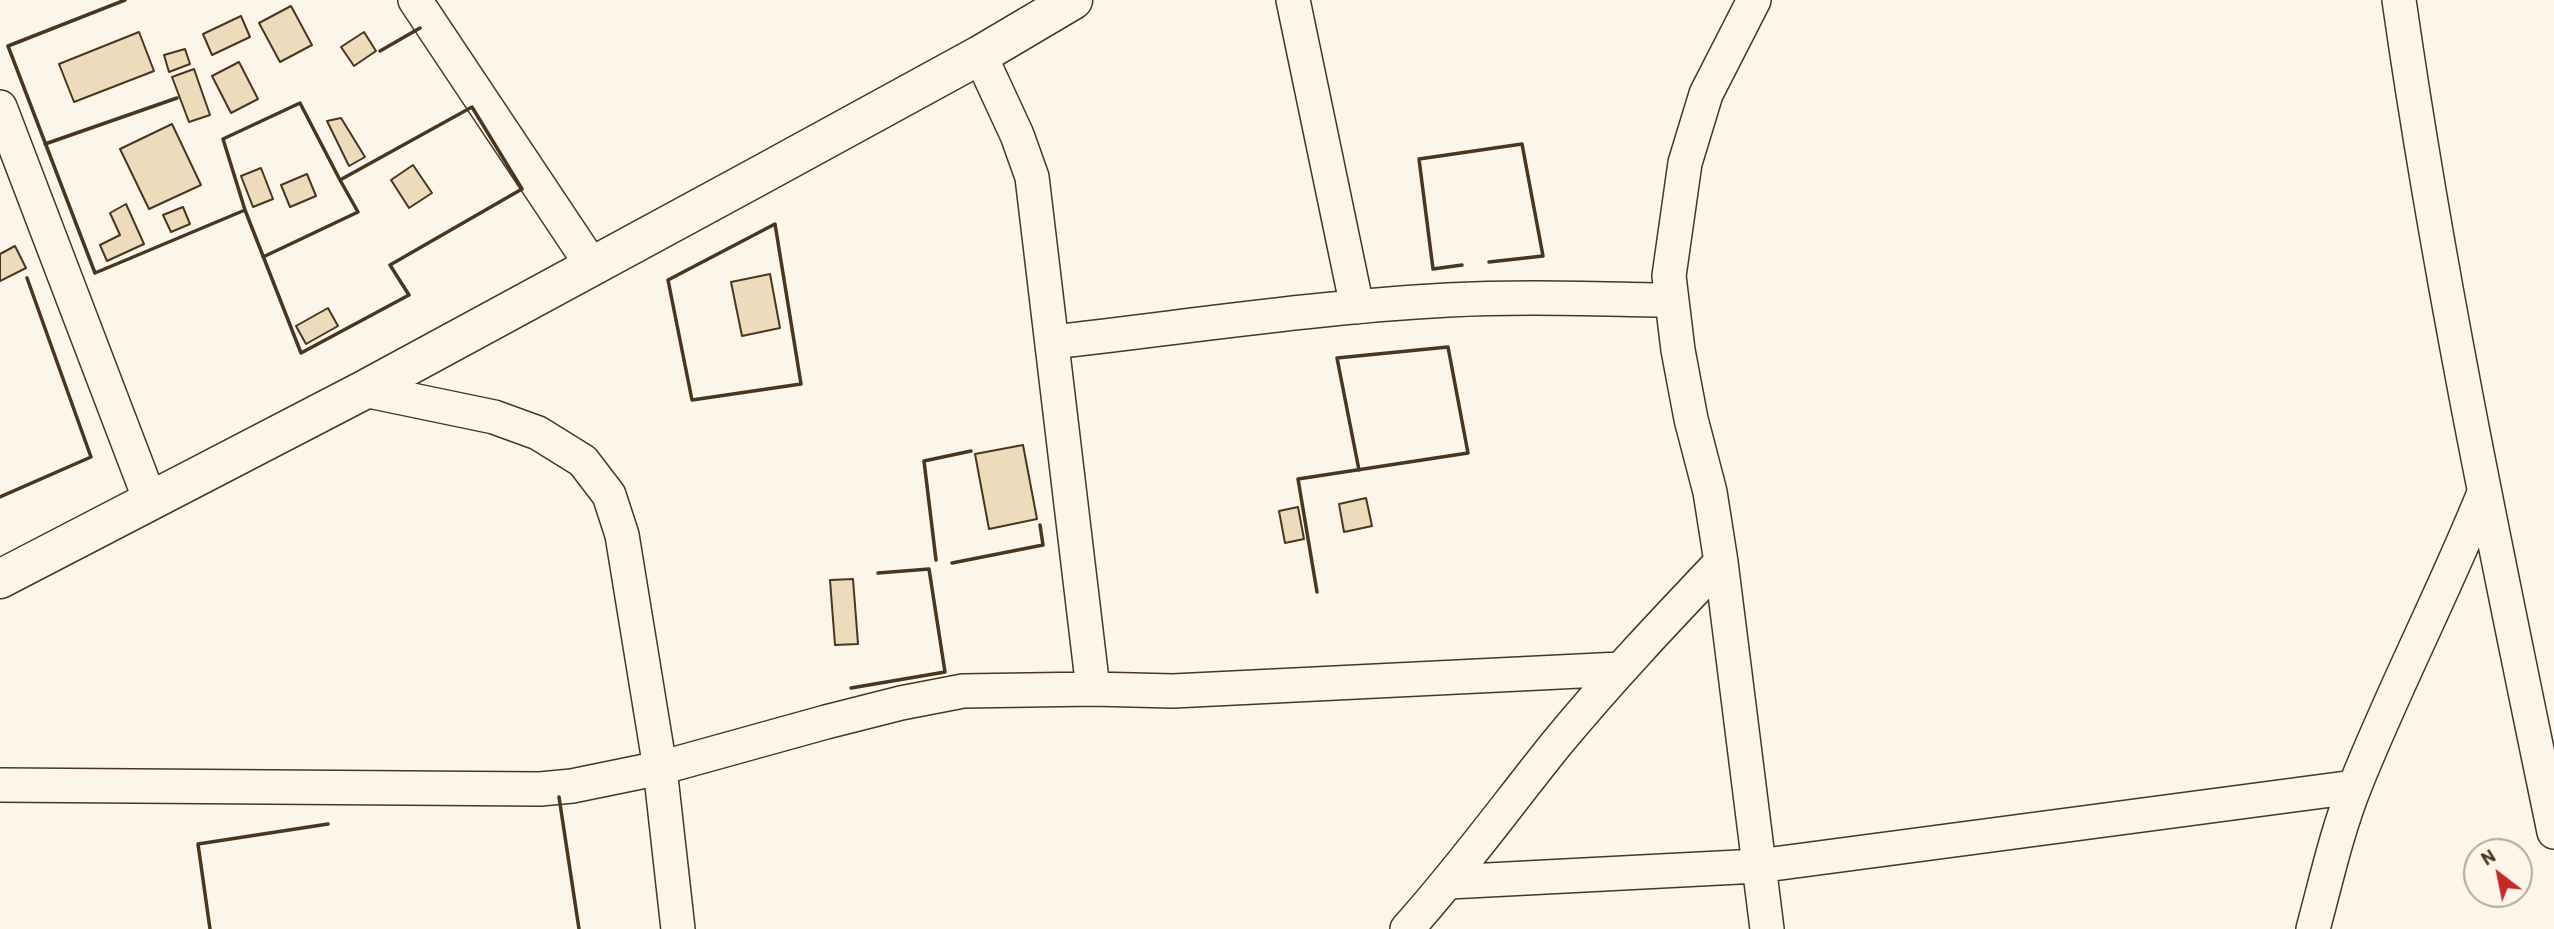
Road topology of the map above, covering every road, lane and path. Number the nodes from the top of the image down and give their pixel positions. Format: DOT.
graph roads {
  1 [pos="415,0"];
  2 [pos="1293,0"];
  3 [pos="1754,0"];
  4 [pos="2399,0"];
  5 [pos="1057,4"];
  6 [pos="980,55"];
  7 [pos="0,107"];
  8 [pos="593,267"];
  9 [pos="1671,300"];
  10 [pos="1357,307"];
  11 [pos="1054,342"];
  12 [pos="364,390"];
  13 [pos="2484,493"];
  14 [pos="150,500"];
  15 [pos="1721,562"];
  16 [pos="0,579"];
  17 [pos="1620,669"];
  18 [pos="1093,689"];
  19 [pos="660,768"];
  20 [pos="0,785"];
  21 [pos="2354,787"];
  22 [pos="2554,832"];
  23 [pos="1758,866"];
  24 [pos="1449,883"];
  25 [pos="678,929"];
  26 [pos="1407,929"];
  27 [pos="1767,929"];
  28 [pos="2314,929"];
  1 -- 8 [label="street"];
  2 -- 10 [label="street"];
  3 -- 9 [label="street"];
  4 -- 13 [label="street"];
  5 -- 6 [label="street"];
  6 -- 8 [label="street"];
  6 -- 11 [label="street"];
  7 -- 14 [label="street"];
  8 -- 12 [label="street"];
  9 -- 10 [label="street"];
  9 -- 15 [label="street"];
  10 -- 11 [label="street"];
  11 -- 18 [label="street"];
  12 -- 14 [label="street"];
  12 -- 19 [label="street"];
  13 -- 21 [label="street"];
  13 -- 22 [label="street"];
  14 -- 16 [label="street"];
  15 -- 17 [label="street"];
  15 -- 23 [label="street"];
  17 -- 18 [label="street"];
  17 -- 24 [label="street"];
  18 -- 19 [label="street"];
  19 -- 20 [label="street"];
  19 -- 25 [label="street"];
  21 -- 23 [label="street"];
  21 -- 28 [label="street"];
  23 -- 24 [label="street"];
  23 -- 27 [label="street"];
  24 -- 26 [label="street"];
}
